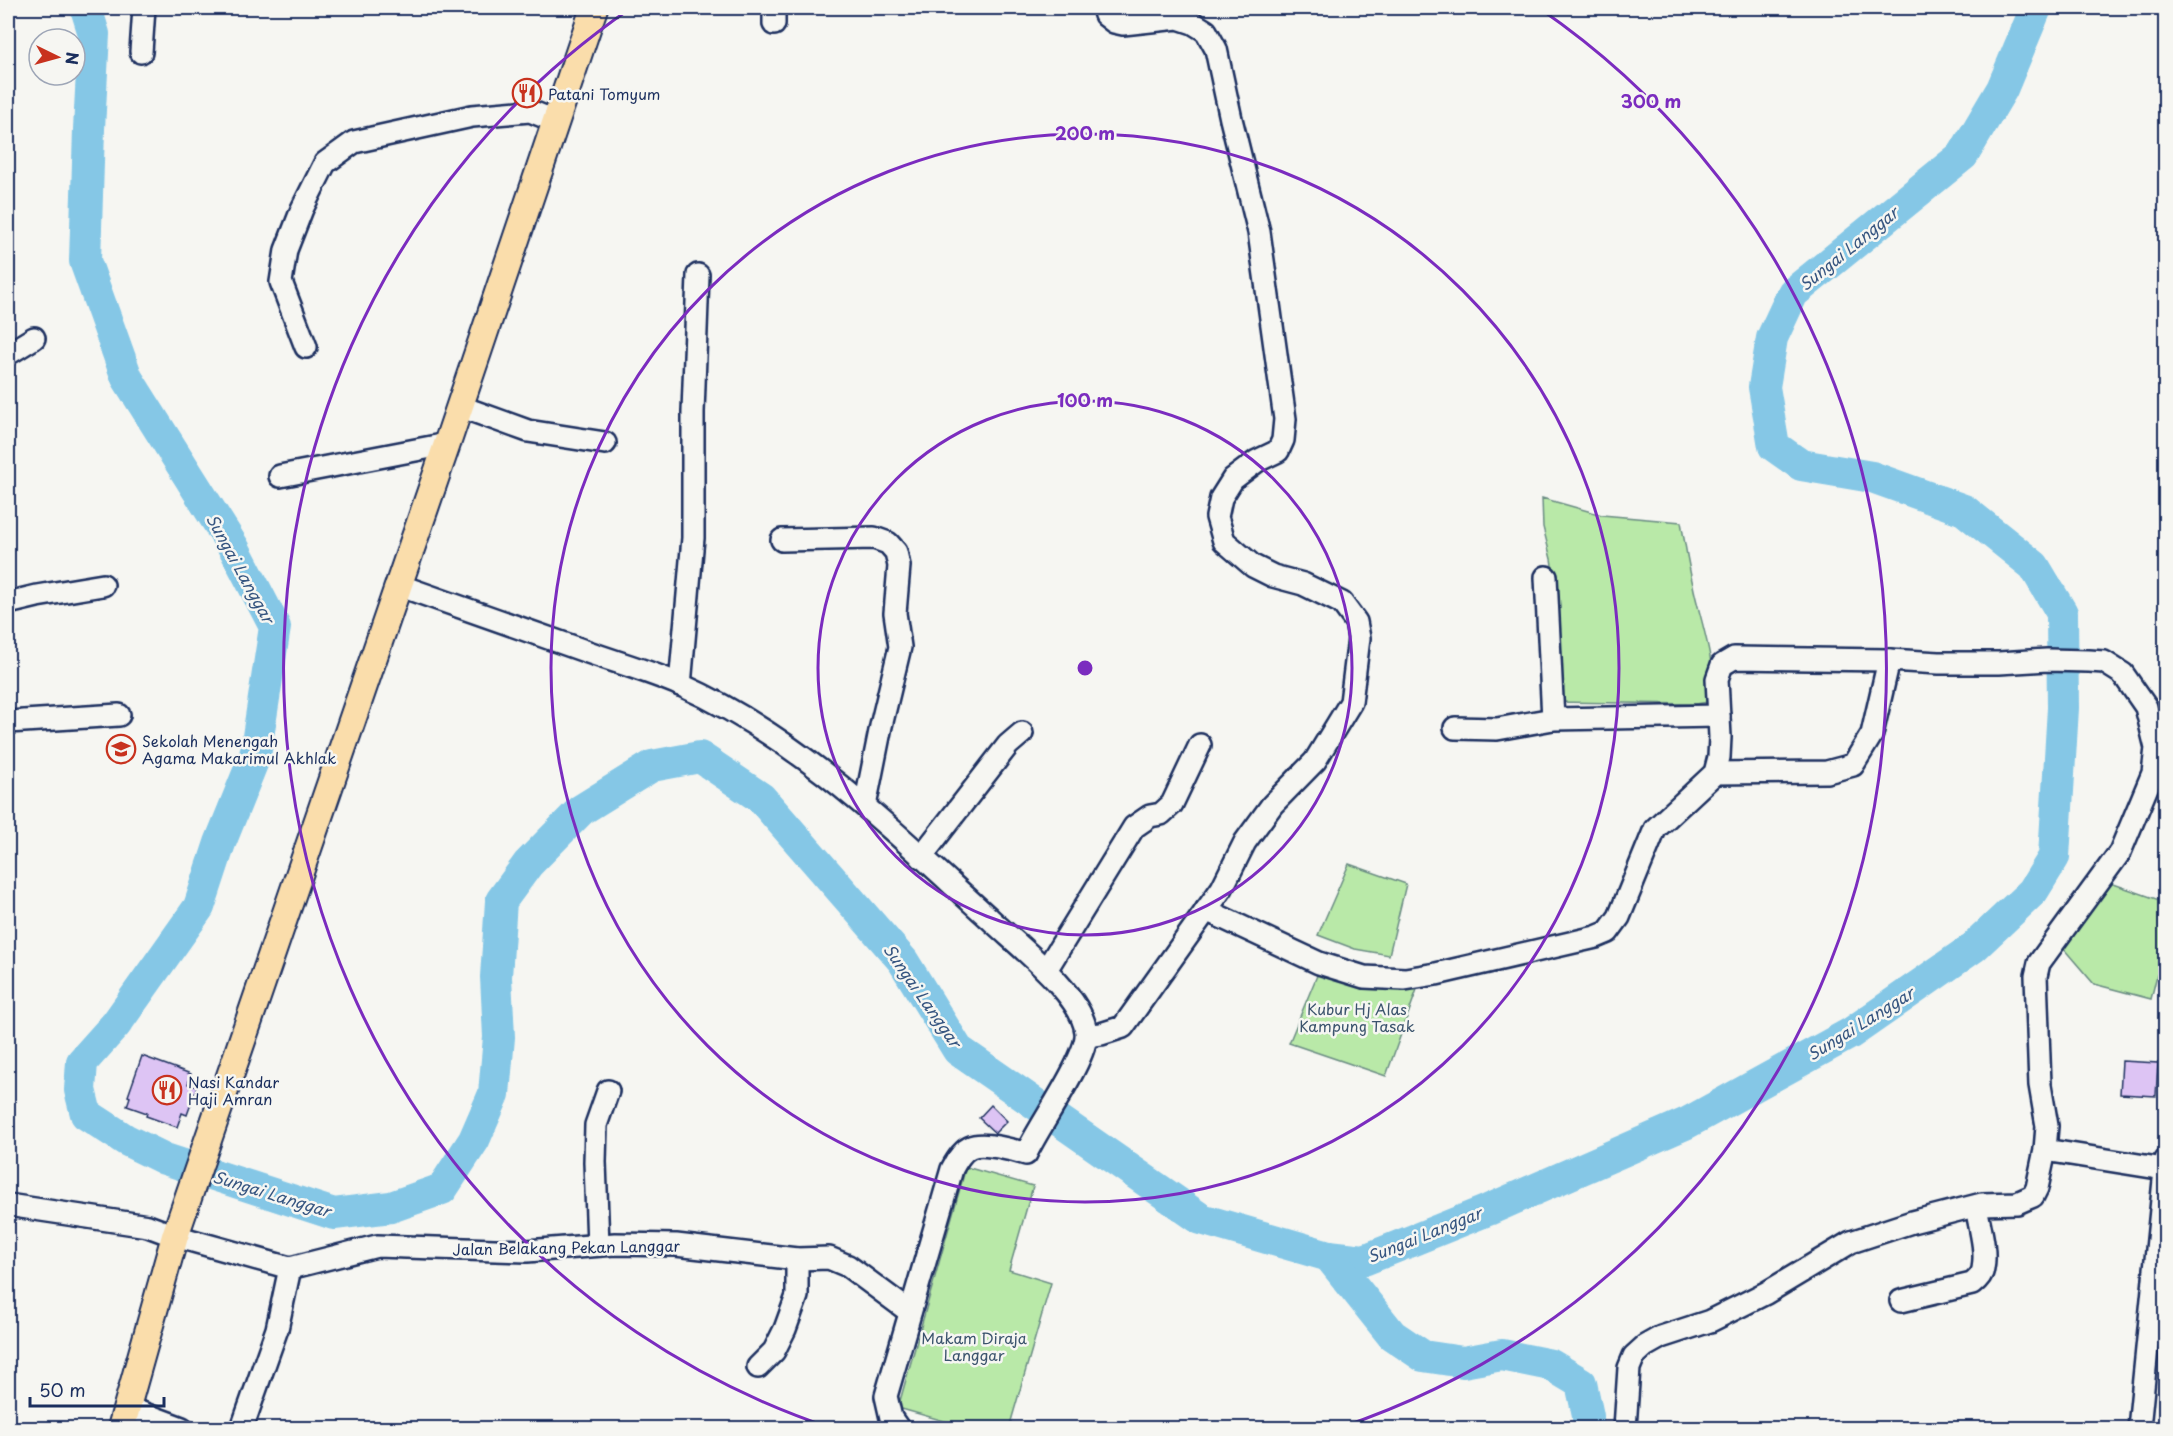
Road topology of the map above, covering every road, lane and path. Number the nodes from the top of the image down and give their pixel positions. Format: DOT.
graph roads {
  1 [pos="144,8"];
  2 [pos="594,8"];
  3 [pos="1103,8"];
  4 [pos="141,52"];
  5 [pos="555,121"];
  6 [pos="698,276"];
  7 [pos="34,338"];
  8 [pos="306,346"];
  9 [pos="8,354"];
  10 [pos="459,406"];
  11 [pos="605,443"];
  12 [pos="447,444"];
  13 [pos="280,476"];
  14 [pos="782,540"];
  15 [pos="1546,577"];
  16 [pos="103,585"];
  17 [pos="398,585"];
  18 [pos="8,603"];
  19 [pos="1889,660"];
  20 [pos="680,685"];
  21 [pos="119,715"];
  22 [pos="1719,716"];
  23 [pos="1553,719"];
  24 [pos="8,722"];
  25 [pos="1455,728"];
  26 [pos="1022,733"];
  27 [pos="1200,745"];
  28 [pos="1714,773"];
  29 [pos="865,806"];
  30 [pos="921,857"];
  31 [pos="1206,910"];
  32 [pos="1046,970"];
  33 [pos="1087,1036"];
  34 [pos="608,1091"];
  35 [pos="2045,1150"];
  36 [pos="2165,1165"];
  37 [pos="8,1205"];
  38 [pos="1976,1206"];
  39 [pos="176,1236"];
  40 [pos="598,1245"];
  41 [pos="797,1259"];
  42 [pos="290,1268"];
  43 [pos="1901,1301"];
  44 [pos="910,1312"];
  45 [pos="758,1367"];
  46 [pos="123,1418"];
  47 [pos="182,1428"];
  48 [pos="242,1428"];
  49 [pos="898,1428"];
  50 [pos="1625,1428"];
  51 [pos="2139,1428"];
  1 -- 4 [label="street"];
  2 -- 5 [label="main road"];
  3 -- 31 [label="street"];
  5 -- 8 [label="street"];
  5 -- 10 [label="main road"];
  6 -- 20 [label="street"];
  7 -- 9 [label="street"];
  10 -- 11 [label="street"];
  10 -- 12 [label="main road"];
  12 -- 13 [label="street"];
  12 -- 17 [label="main road"];
  14 -- 29 [label="street"];
  15 -- 23 [label="street"];
  16 -- 18 [label="street"];
  17 -- 20 [label="street"];
  17 -- 39 [label="main road"];
  19 -- 22 [label="street"];
  19 -- 28 [label="street"];
  19 -- 35 [label="street"];
  20 -- 29 [label="street"];
  21 -- 24 [label="street"];
  22 -- 23 [label="street"];
  22 -- 28 [label="street"];
  23 -- 25 [label="street"];
  26 -- 30 [label="street"];
  27 -- 32 [label="street"];
  28 -- 31 [label="street"];
  29 -- 30 [label="street"];
  30 -- 32 [label="street"];
  31 -- 33 [label="street"];
  32 -- 33 [label="street"];
  33 -- 44 [label="street"];
  34 -- 40 [label="street"];
  35 -- 36 [label="street"];
  35 -- 38 [label="street"];
  36 -- 51 [label="street"];
  37 -- 39 [label="street, Jalan Belakang Pekan Langgar"];
  38 -- 43 [label="street"];
  38 -- 50 [label="street"];
  39 -- 42 [label="street, Jalan Belakang Pekan Langgar"];
  39 -- 46 [label="main road"];
  40 -- 41 [label="street, Jalan Belakang Pekan Langgar"];
  40 -- 42 [label="street, Jalan Belakang Pekan Langgar"];
  41 -- 44 [label="street, Jalan Belakang Pekan Langgar"];
  41 -- 45 [label="street"];
  42 -- 48 [label="street"];
  44 -- 49 [label="street"];
  46 -- 47 [label="street"];
}
